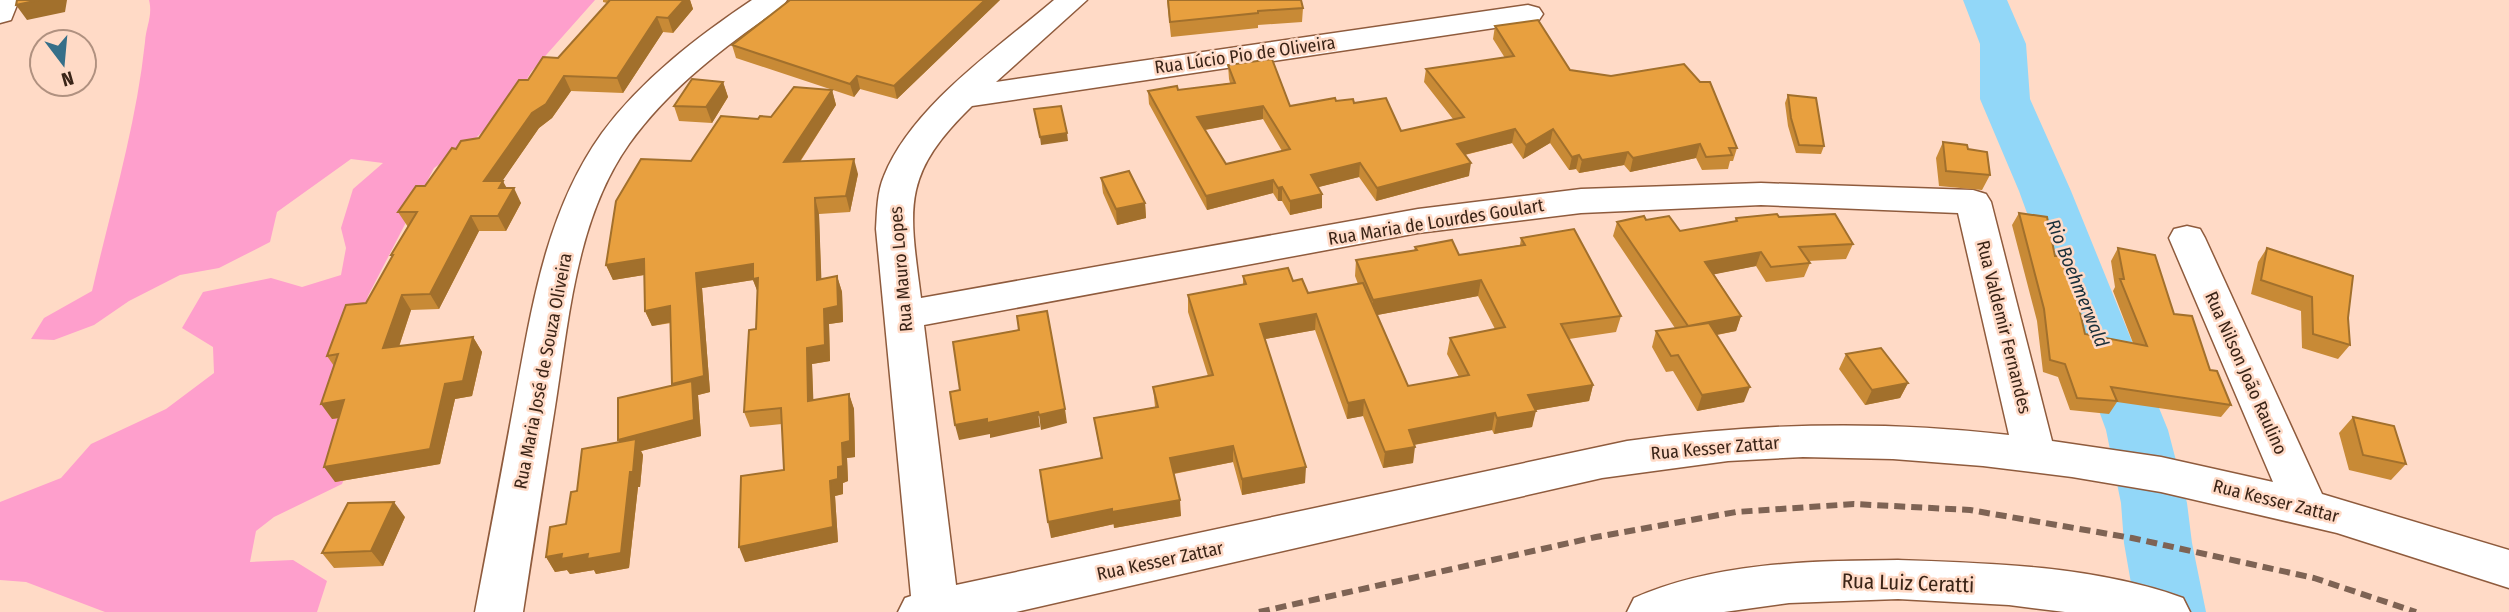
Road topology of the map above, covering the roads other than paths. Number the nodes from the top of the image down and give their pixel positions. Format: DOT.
graph roads {
  1 [pos="4,0"];
  2 [pos="772,0"];
  3 [pos="1072,0"];
  4 [pos="0,14"];
  5 [pos="1528,14"];
  6 [pos="963,97"];
  7 [pos="1973,202"];
  8 [pos="2187,238"];
  9 [pos="905,315"];
  10 [pos="2034,453"];
  11 [pos="2306,507"];
  12 [pos="2509,569"];
  13 [pos="2052,602"];
  14 [pos="2157,610"];
  15 [pos="929,611"];
  16 [pos="499,612"];
  17 [pos="1651,612"];
  1 -- 4 [label="street"];
  2 -- 16 [label="street, Rua Maria José de Souza Oliveira"];
  3 -- 6 [label="street, Rua Mauro Lopes"];
  5 -- 6 [label="street, Rua Lúcio Pio de Oliveira"];
  6 -- 9 [label="street, Rua Mauro Lopes"];
  7 -- 9 [label="street, Rua Maria de Lourdes Goulart"];
  7 -- 10 [label="street, Rua Valdemir Fernandes"];
  8 -- 11 [label="street, Rua Nilson João Raulino"];
  9 -- 15 [label="street, Rua Mauro Lopes"];
  10 -- 11 [label="street, Rua Kesser Zattar"];
  10 -- 15 [label="street, Rua Kesser Zattar"];
  11 -- 12 [label="street, Rua Kesser Zattar"];
  13 -- 14 [label="street, Rua Luiz Ceratti"];
  13 -- 17 [label="street, Rua Luiz Ceratti"];
}
